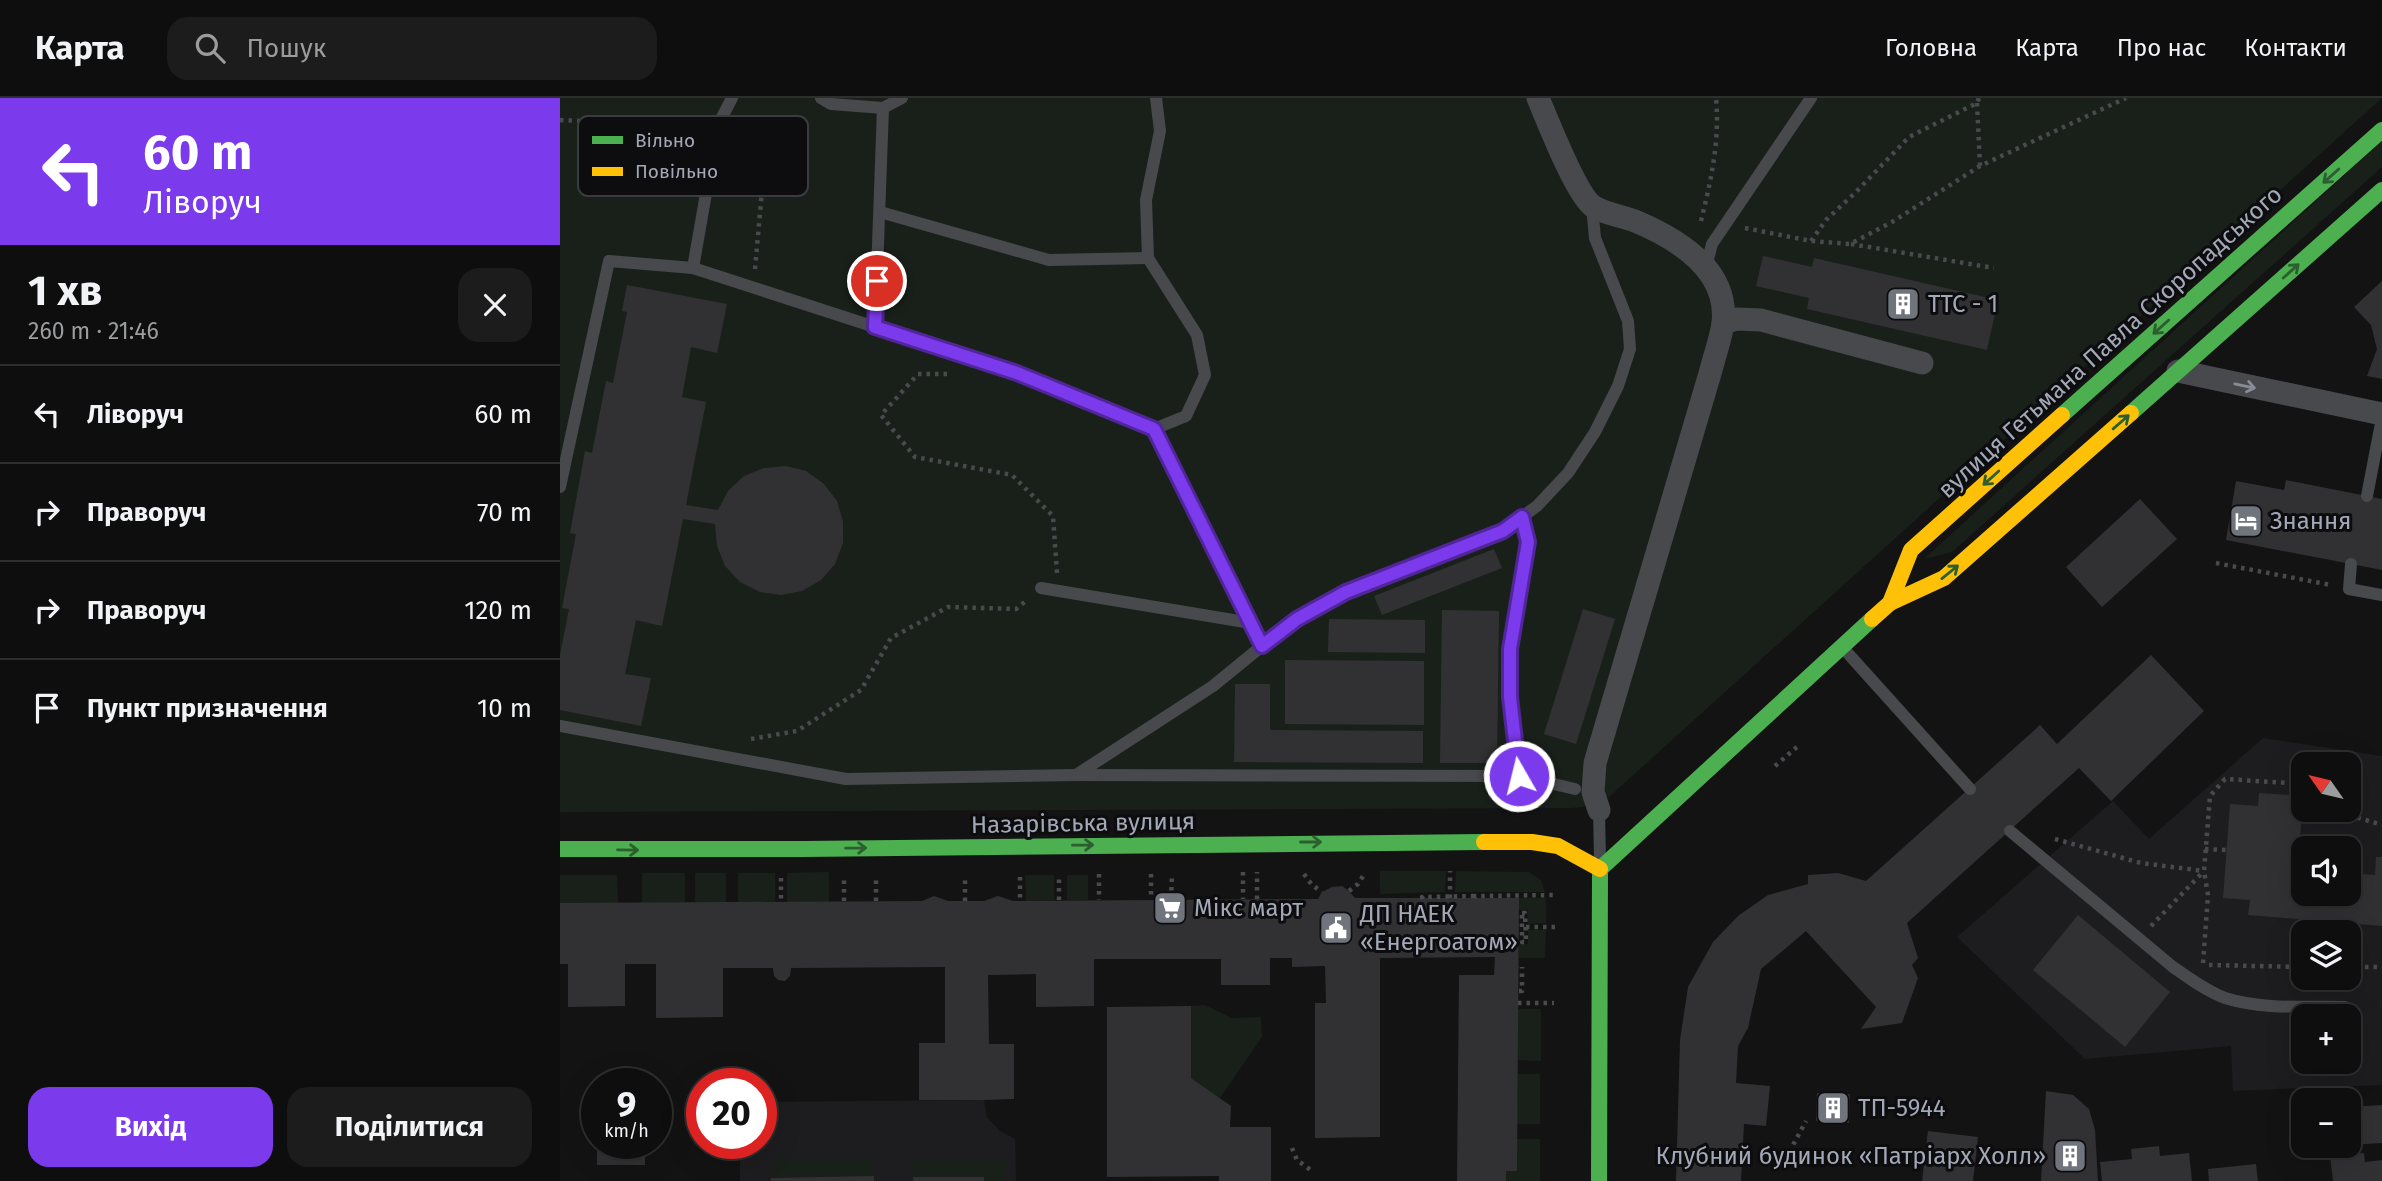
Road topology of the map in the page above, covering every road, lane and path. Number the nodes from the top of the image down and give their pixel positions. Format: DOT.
graph roads {
  1 [pos="732,98"];
  2 [pos="821,98"];
  3 [pos="902,98"];
  4 [pos="1156,98"];
  5 [pos="1538,98"];
  6 [pos="1716,98"];
  7 [pos="1811,98"];
  8 [pos="2126,98"];
  9 [pos="1978,100"];
  10 [pos="883,108"];
  11 [pos="723,116"];
  12 [pos="560,120"];
  13 [pos="578,121"];
  14 [pos="2382,130"];
  15 [pos="1980,166"];
  16 [pos="2382,190"];
  17 [pos="706,196"];
  18 [pos="761,196"];
  19 [pos="1592,206"];
  20 [pos="880,212"];
  21 [pos="1725,225"];
  22 [pos="1811,241"];
  23 [pos="1850,244"];
  24 [pos="1148,258"];
  25 [pos="1706,267"];
  26 [pos="693,268"];
  27 [pos="1994,268"];
  28 [pos="753,288"];
  29 [pos="1723,323"];
  30 [pos="875,327"];
  31 [pos="1922,363"];
  32 [pos="2178,371"];
  33 [pos="955,374"];
  34 [pos="2382,416"];
  35 [pos="1154,429"];
  36 [pos="560,487"];
  37 [pos="2367,496"];
  38 [pos="1522,517"];
  39 [pos="2216,563"];
  40 [pos="2351,564"];
  41 [pos="1041,588"];
  42 [pos="2349,589"];
  43 [pos="2382,595"];
  44 [pos="1890,603"];
  45 [pos="1251,623"];
  46 [pos="1262,646"];
  47 [pos="1842,646"];
  48 [pos="560,726"];
  49 [pos="742,740"];
  50 [pos="1798,746"];
  51 [pos="1775,766"];
  52 [pos="1076,775"];
  53 [pos="1519,776"];
  54 [pos="2291,783"];
  55 [pos="1576,789"];
  56 [pos="1970,789"];
  57 [pos="1599,810"];
  58 [pos="2361,819"];
  59 [pos="2382,825"];
  60 [pos="2010,831"];
  61 [pos="2021,841"];
  62 [pos="560,849"];
  63 [pos="2205,849"];
  64 [pos="2227,850"];
  65 [pos="780,866"];
  66 [pos="845,866"];
  67 [pos="876,866"];
  68 [pos="1020,866"];
  69 [pos="1059,866"];
  70 [pos="1099,866"];
  71 [pos="1151,866"];
  72 [pos="1172,866"];
  73 [pos="1243,867"];
  74 [pos="1257,867"];
  75 [pos="1301,867"];
  76 [pos="1367,867"];
  77 [pos="1450,867"];
  78 [pos="1600,869"];
  79 [pos="2204,871"];
  80 [pos="965,876"];
  81 [pos="1349,891"];
  82 [pos="1322,892"];
  83 [pos="1556,895"];
  84 [pos="1450,897"];
  85 [pos="1151,899"];
  86 [pos="1171,899"];
  87 [pos="1243,899"];
  88 [pos="1257,899"];
  89 [pos="1423,899"];
  90 [pos="1059,900"];
  91 [pos="1099,900"];
  92 [pos="844,901"];
  93 [pos="876,901"];
  94 [pos="965,901"];
  95 [pos="1020,901"];
  96 [pos="781,902"];
  97 [pos="1522,927"];
  98 [pos="1555,927"];
  99 [pos="2148,928"];
  100 [pos="2204,950"];
  101 [pos="2203,965"];
  102 [pos="1522,967"];
  103 [pos="2291,967"];
  104 [pos="2361,967"];
  105 [pos="2382,967"];
  106 [pos="1519,991"];
  107 [pos="1518,1003"];
  108 [pos="1554,1003"];
  109 [pos="2291,1006"];
  110 [pos="1806,1121"];
  111 [pos="1292,1148"];
  112 [pos="1776,1160"];
  113 [pos="1312,1171"];
  114 [pos="1600,1181"];
  1 -- 11 [label="lane"];
  2 -- 10 [label="lane"];
  3 -- 10 [label="lane"];
  4 -- 24 [label="lane"];
  5 -- 19 [label="street"];
  6 -- 21 [label="path"];
  7 -- 21 [label="lane"];
  8 -- 15 [label="path"];
  9 -- 15 [label="path"];
  9 -- 22 [label="path"];
  10 -- 20 [label="lane"];
  12 -- 13 [label="path, bridge"];
  14 -- 44 [label="main road, вулиця Гетьмана Павла Скоропадського, one-way"];
  15 -- 23 [label="path"];
  32 -- 16 [label="main road, вулиця Гетьмана Павла Скоропадського, one-way"];
  17 -- 26 [label="lane"];
  18 -- 28 [label="path, bridge"];
  19 -- 25 [label="street"];
  19 -- 38 [label="lane"];
  20 -- 24 [label="lane"];
  20 -- 30 [label="lane"];
  21 -- 22 [label="path"];
  21 -- 25 [label="lane"];
  22 -- 23 [label="path"];
  23 -- 27 [label="path"];
  24 -- 35 [label="lane"];
  25 -- 29 [label="street"];
  26 -- 28 [label="lane"];
  26 -- 36 [label="lane"];
  28 -- 30 [label="lane"];
  29 -- 31 [label="street"];
  29 -- 57 [label="street"];
  30 -- 35 [label="lane"];
  32 -- 34 [label="street, one-way"];
  44 -- 32 [label="main road, вулиця Гетьмана Павла Скоропадського, one-way"];
  33 -- 41 [label="path"];
  34 -- 37 [label="lane"];
  35 -- 45 [label="lane"];
  38 -- 46 [label="lane"];
  38 -- 53 [label="lane"];
  39 -- 42 [label="path"];
  40 -- 42 [label="lane"];
  41 -- 45 [label="lane"];
  41 -- 49 [label="path"];
  42 -- 43 [label="lane"];
  44 -- 47 [label="main road, вулиця Гетьмана Павла Скоропадського"];
  45 -- 46 [label="lane"];
  46 -- 52 [label="lane"];
  47 -- 56 [label="lane"];
  47 -- 78 [label="main road, вулиця Гетьмана Павла Скоропадського"];
  48 -- 52 [label="lane"];
  50 -- 51 [label="path"];
  52 -- 53 [label="lane"];
  53 -- 55 [label="lane"];
  54 -- 63 [label="path"];
  57 -- 78 [label="lane"];
  58 -- 59 [label="path"];
  60 -- 61 [label="lane"];
  61 -- 79 [label="path"];
  61 -- 109 [label="lane"];
  62 -- 78 [label="main road, Назарівська вулиця, one-way"];
  63 -- 64 [label="path"];
  63 -- 79 [label="path"];
  65 -- 96 [label="path"];
  66 -- 92 [label="path"];
  67 -- 93 [label="path"];
  68 -- 95 [label="path"];
  69 -- 90 [label="path"];
  70 -- 91 [label="path"];
  71 -- 85 [label="path"];
  72 -- 86 [label="path"];
  73 -- 87 [label="path"];
  74 -- 88 [label="path"];
  75 -- 82 [label="path"];
  76 -- 81 [label="path"];
  77 -- 84 [label="path"];
  78 -- 114 [label="main road"];
  79 -- 99 [label="path"];
  79 -- 100 [label="path"];
  80 -- 94 [label="path"];
  83 -- 84 [label="path"];
  84 -- 89 [label="path"];
  97 -- 98 [label="path"];
  101 -- 103 [label="path"];
  102 -- 106 [label="path"];
  104 -- 105 [label="path"];
  107 -- 108 [label="path"];
  110 -- 112 [label="path"];
  111 -- 113 [label="path"];
}
